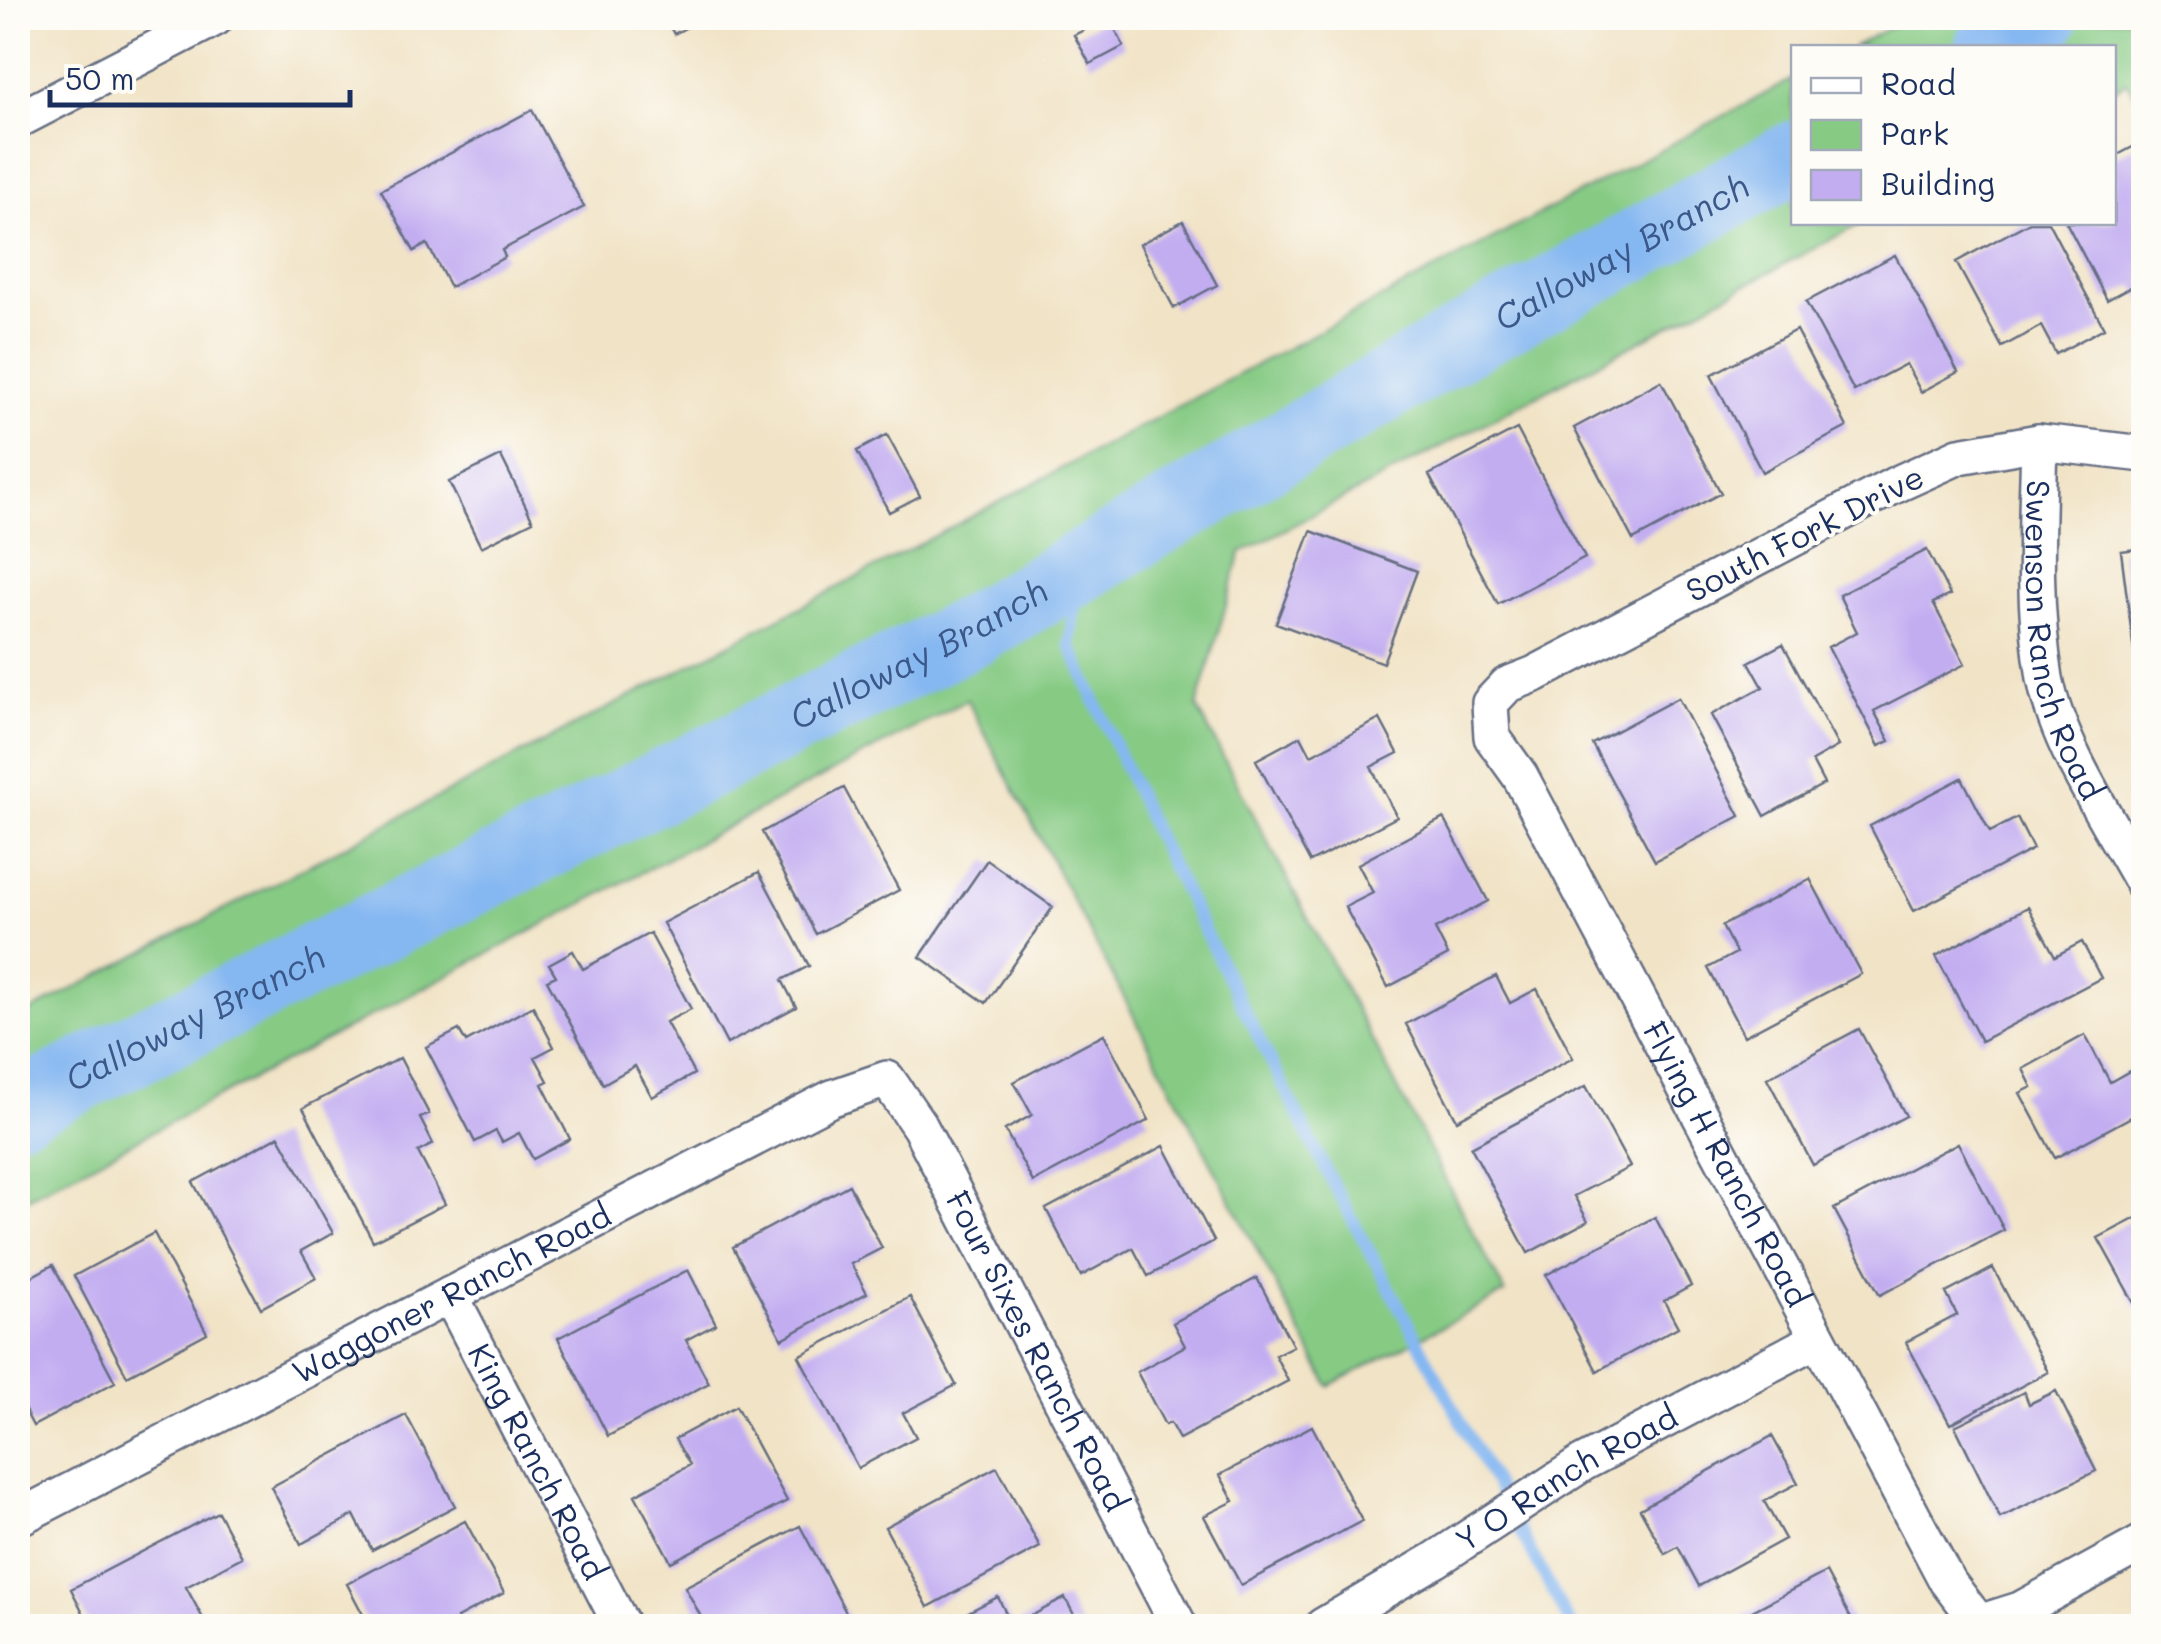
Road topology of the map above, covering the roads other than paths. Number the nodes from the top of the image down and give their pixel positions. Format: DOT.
graph roads {
  1 [pos="215,18"];
  2 [pos="18,120"];
  3 [pos="2038,442"];
  4 [pos="2144,454"];
  5 [pos="1490,703"];
  6 [pos="2144,885"];
  7 [pos="887,1079"];
  8 [pos="450,1295"];
  9 [pos="1818,1339"];
  10 [pos="18,1518"];
  11 [pos="2144,1542"];
  12 [pos="622,1626"];
  13 [pos="1180,1626"];
  14 [pos="1323,1626"];
  1 -- 2 [label="street"];
  3 -- 4 [label="street, South Fork Drive"];
  3 -- 5 [label="street, South Fork Drive"];
  3 -- 6 [label="street, Swenson Ranch Road"];
  5 -- 9 [label="street, Flying H Ranch Road"];
  7 -- 8 [label="street, Waggoner Ranch Road"];
  7 -- 13 [label="street, Four Sixes Ranch Road"];
  8 -- 10 [label="street, Waggoner Ranch Road"];
  8 -- 12 [label="street, King Ranch Road"];
  9 -- 11 [label="street, Flying H Ranch Road"];
  9 -- 14 [label="street, Y O Ranch Road"];
}
